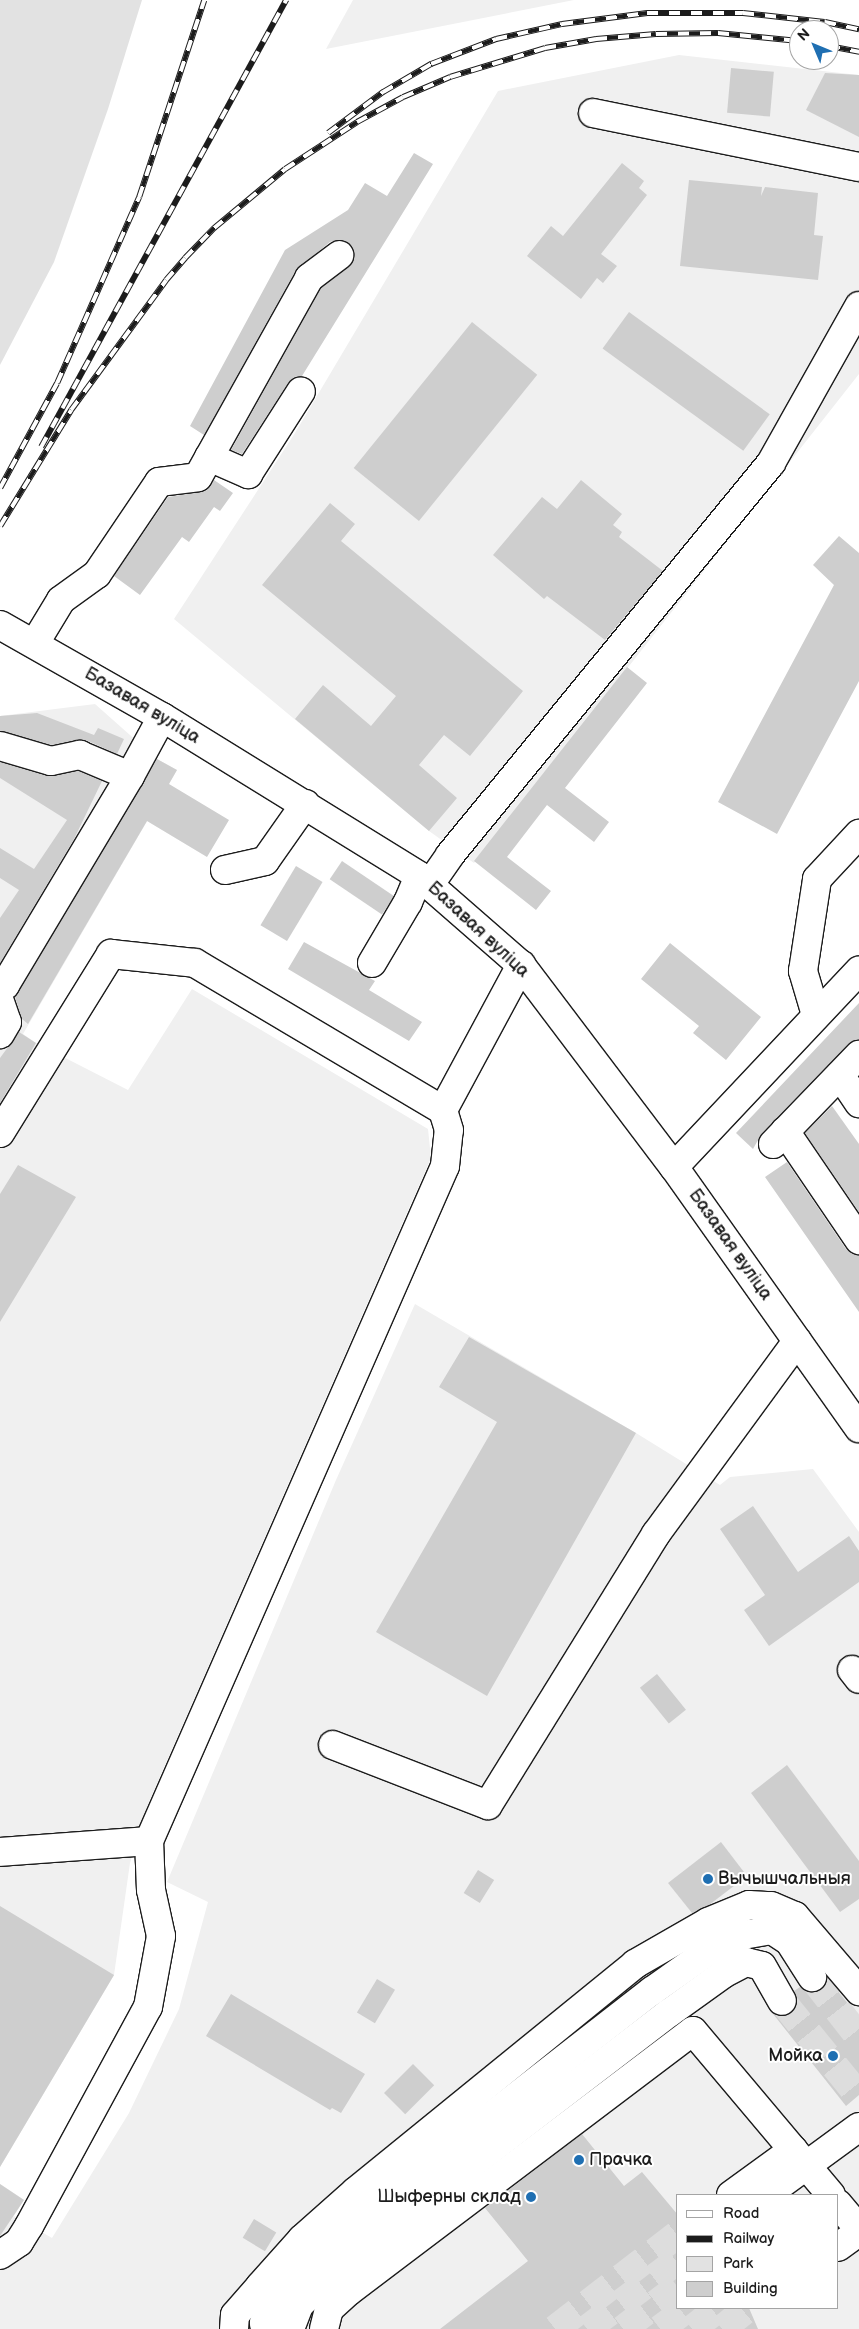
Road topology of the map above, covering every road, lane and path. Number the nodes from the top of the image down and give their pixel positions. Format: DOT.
graph roads {
  1 [pos="593,113"];
  2 [pos="859,167"];
  3 [pos="339,255"];
  4 [pos="859,306"];
  5 [pos="300,391"];
  6 [pos="209,457"];
  7 [pos="0,625"];
  8 [pos="35,643"];
  9 [pos="162,717"];
  10 [pos="0,746"];
  11 [pos="130,776"];
  12 [pos="305,804"];
  13 [pos="859,834"];
  14 [pos="225,870"];
  15 [pos="424,880"];
  16 [pos="372,963"];
  17 [pos="521,965"];
  18 [pos="859,971"];
  19 [pos="1,992"];
  20 [pos="816,1015"];
  21 [pos="0,1034"];
  22 [pos="859,1055"];
  23 [pos="840,1075"];
  24 [pos="859,1103"];
  25 [pos="443,1110"];
  26 [pos="0,1133"];
  27 [pos="674,1167"];
  28 [pos="859,1240"];
  29 [pos="797,1341"];
  30 [pos="859,1428"];
  31 [pos="333,1745"];
  32 [pos="149,1841"];
  33 [pos="0,1852"];
  34 [pos="812,1977"];
  35 [pos="859,1991"];
  36 [pos="782,2001"];
  37 [pos="859,2127"];
  38 [pos="825,2194"];
  39 [pos="831,2194"];
  40 [pos="0,2255"];
  41 [pos="234,2329"];
  42 [pos="265,2329"];
  43 [pos="290,2329"];
  44 [pos="324,2329"];
  1 -- 2 [label="street"];
  3 -- 6 [label="street"];
  4 -- 15 [label="street"];
  5 -- 6 [label="street"];
  6 -- 8 [label="street"];
  7 -- 8 [label="street, Базавая вуліца"];
  8 -- 9 [label="street, Базавая вуліца"];
  9 -- 11 [label="street"];
  9 -- 12 [label="street, Базавая вуліца"];
  10 -- 11 [label="street"];
  11 -- 19 [label="street"];
  12 -- 14 [label="street"];
  12 -- 15 [label="street, Базавая вуліца"];
  13 -- 20 [label="street"];
  15 -- 16 [label="street"];
  15 -- 17 [label="street, Базавая вуліца"];
  17 -- 25 [label="street"];
  17 -- 27 [label="street, Базавая вуліца"];
  18 -- 20 [label="street"];
  19 -- 21 [label="street"];
  20 -- 27 [label="street"];
  22 -- 23 [label="street"];
  23 -- 24 [label="street"];
  23 -- 28 [label="street"];
  25 -- 26 [label="street"];
  25 -- 32 [label="street"];
  27 -- 29 [label="street, Базавая вуліца"];
  29 -- 30 [label="street, Базавая вуліца"];
  29 -- 31 [label="street"];
  32 -- 33 [label="street"];
  32 -- 40 [label="street"];
  34 -- 42 [label="street"];
  35 -- 41 [label="street"];
  36 -- 43 [label="street"];
  37 -- 39 [label="street"];
  38 -- 44 [label="street"];
}
